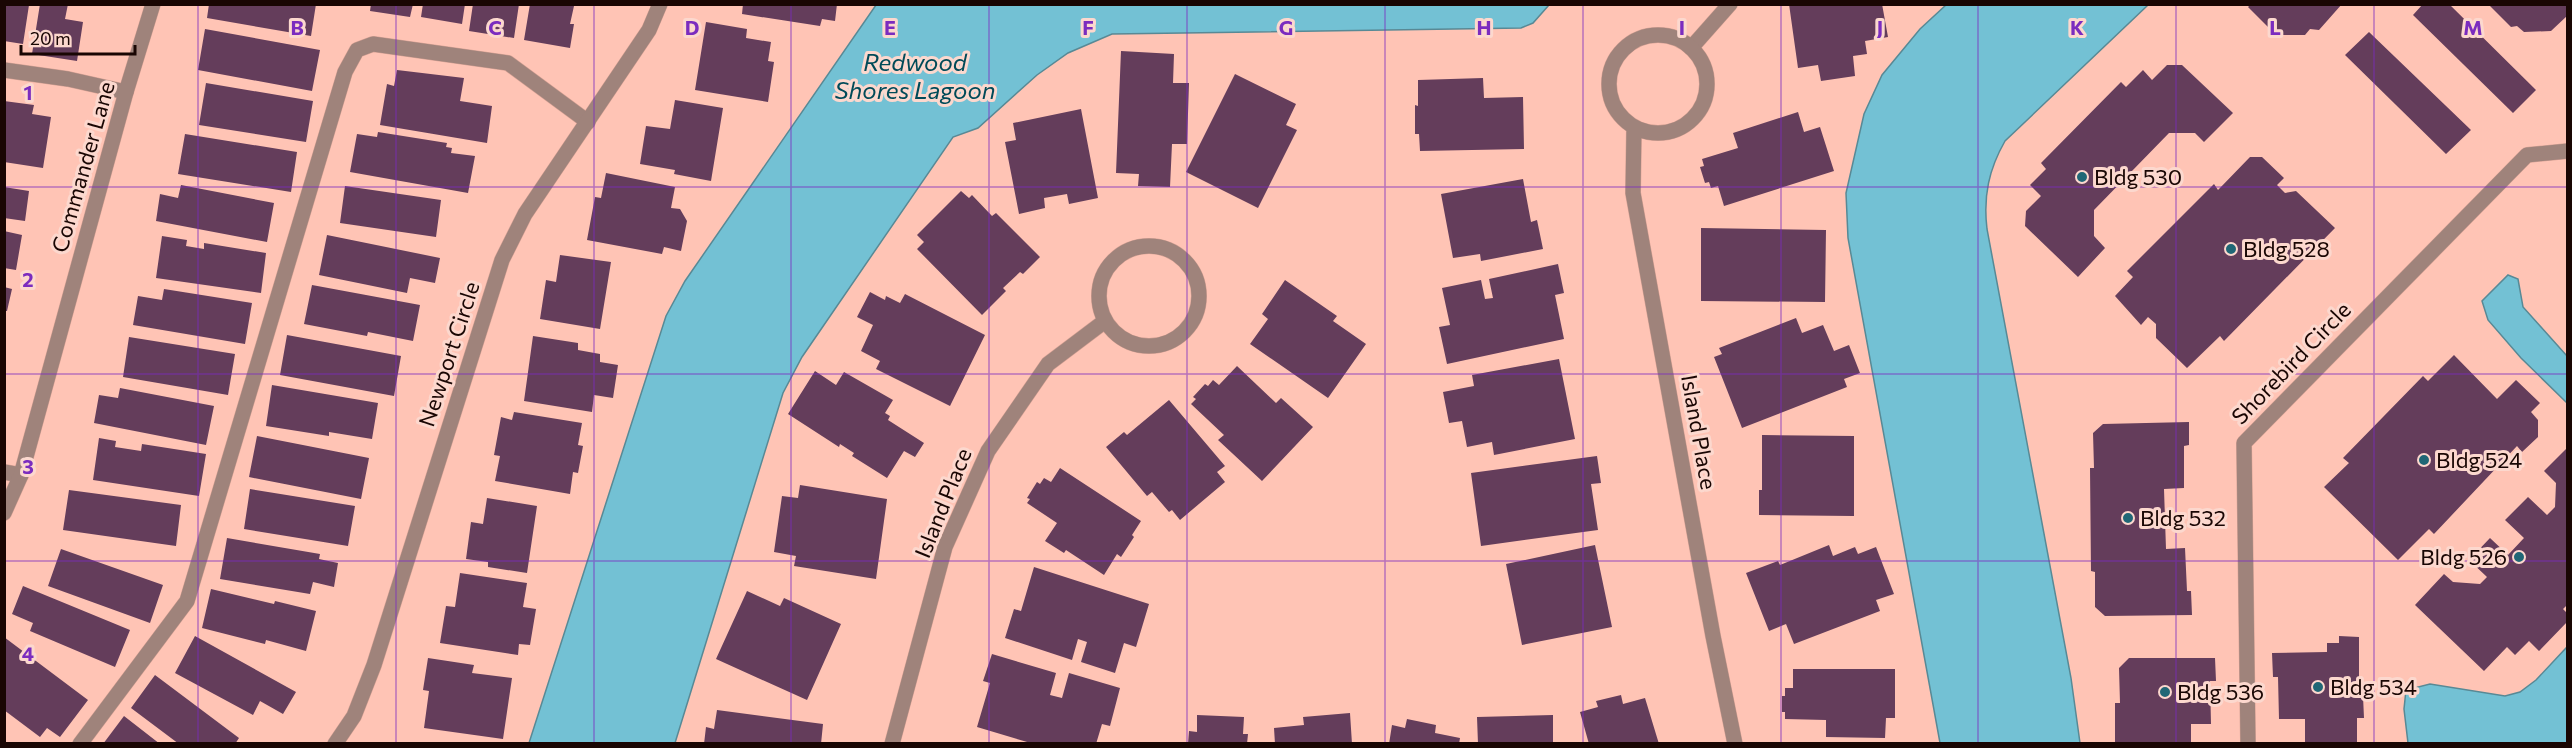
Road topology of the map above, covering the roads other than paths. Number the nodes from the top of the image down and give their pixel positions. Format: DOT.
graph roads {
  1 [pos="153,4"];
  2 [pos="660,4"];
  3 [pos="1730,4"];
  4 [pos="1691,48"];
  5 [pos="4,70"];
  6 [pos="126,92"];
  7 [pos="588,122"];
  8 [pos="1634,126"];
  9 [pos="2568,151"];
  10 [pos="1105,321"];
  11 [pos="4,472"];
  12 [pos="21,475"];
  13 [pos="4,513"];
  14 [pos="80,744"];
  15 [pos="335,744"];
  16 [pos="892,744"];
  17 [pos="1735,744"];
  18 [pos="2248,744"];
  1 -- 6 [label="street, Commander Lane"];
  2 -- 7 [label="street, Newport Circle"];
  3 -- 4 [label="street"];
  4 -- 8 [label="street"];
  4 -- 8 [label="street"];
  5 -- 6 [label="street"];
  6 -- 12 [label="street, Commander Lane"];
  7 -- 14 [label="street"];
  7 -- 15 [label="street, Newport Circle"];
  8 -- 17 [label="street, Island Place"];
  9 -- 18 [label="street, Shorebird Circle"];
  10 -- 10 [label="street"];
  10 -- 16 [label="street, Island Place"];
  11 -- 12 [label="street"];
  12 -- 13 [label="street, Commander Lane"];
}
